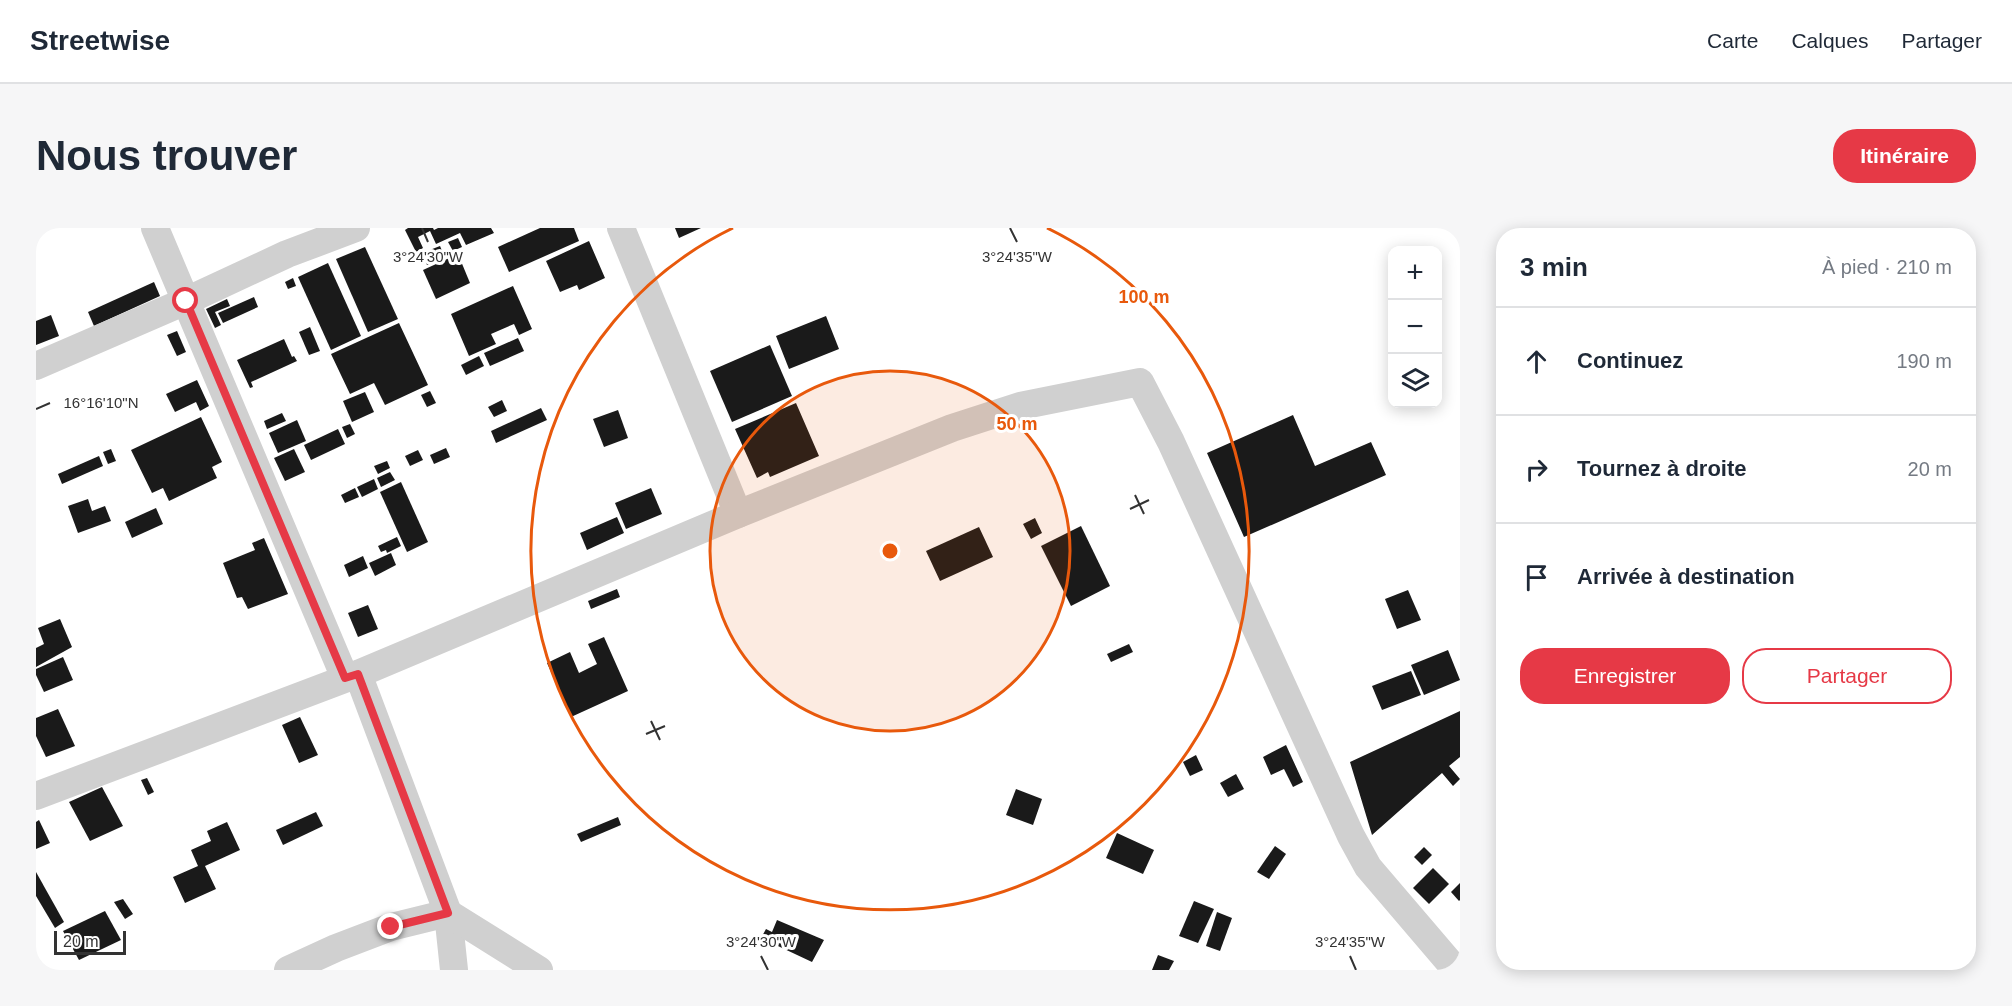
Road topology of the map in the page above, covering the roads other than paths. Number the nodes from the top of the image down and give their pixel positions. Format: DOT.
graph roads {
  1 [pos="155,228"];
  2 [pos="356,228"];
  3 [pos="621,228"];
  4 [pos="186,301"];
  5 [pos="36,366"];
  6 [pos="738,514"];
  7 [pos="351,676"];
  8 [pos="36,796"];
  9 [pos="448,913"];
  10 [pos="288,970"];
  11 [pos="454,970"];
  12 [pos="539,970"];
  13 [pos="1456,970"];
  1 -- 4 [label="street"];
  2 -- 4 [label="street"];
  3 -- 6 [label="street"];
  4 -- 5 [label="street"];
  4 -- 7 [label="street"];
  6 -- 7 [label="street"];
  6 -- 13 [label="street"];
  7 -- 8 [label="street"];
  7 -- 9 [label="street"];
  9 -- 10 [label="street"];
  9 -- 11 [label="street"];
  9 -- 12 [label="street"];
}
